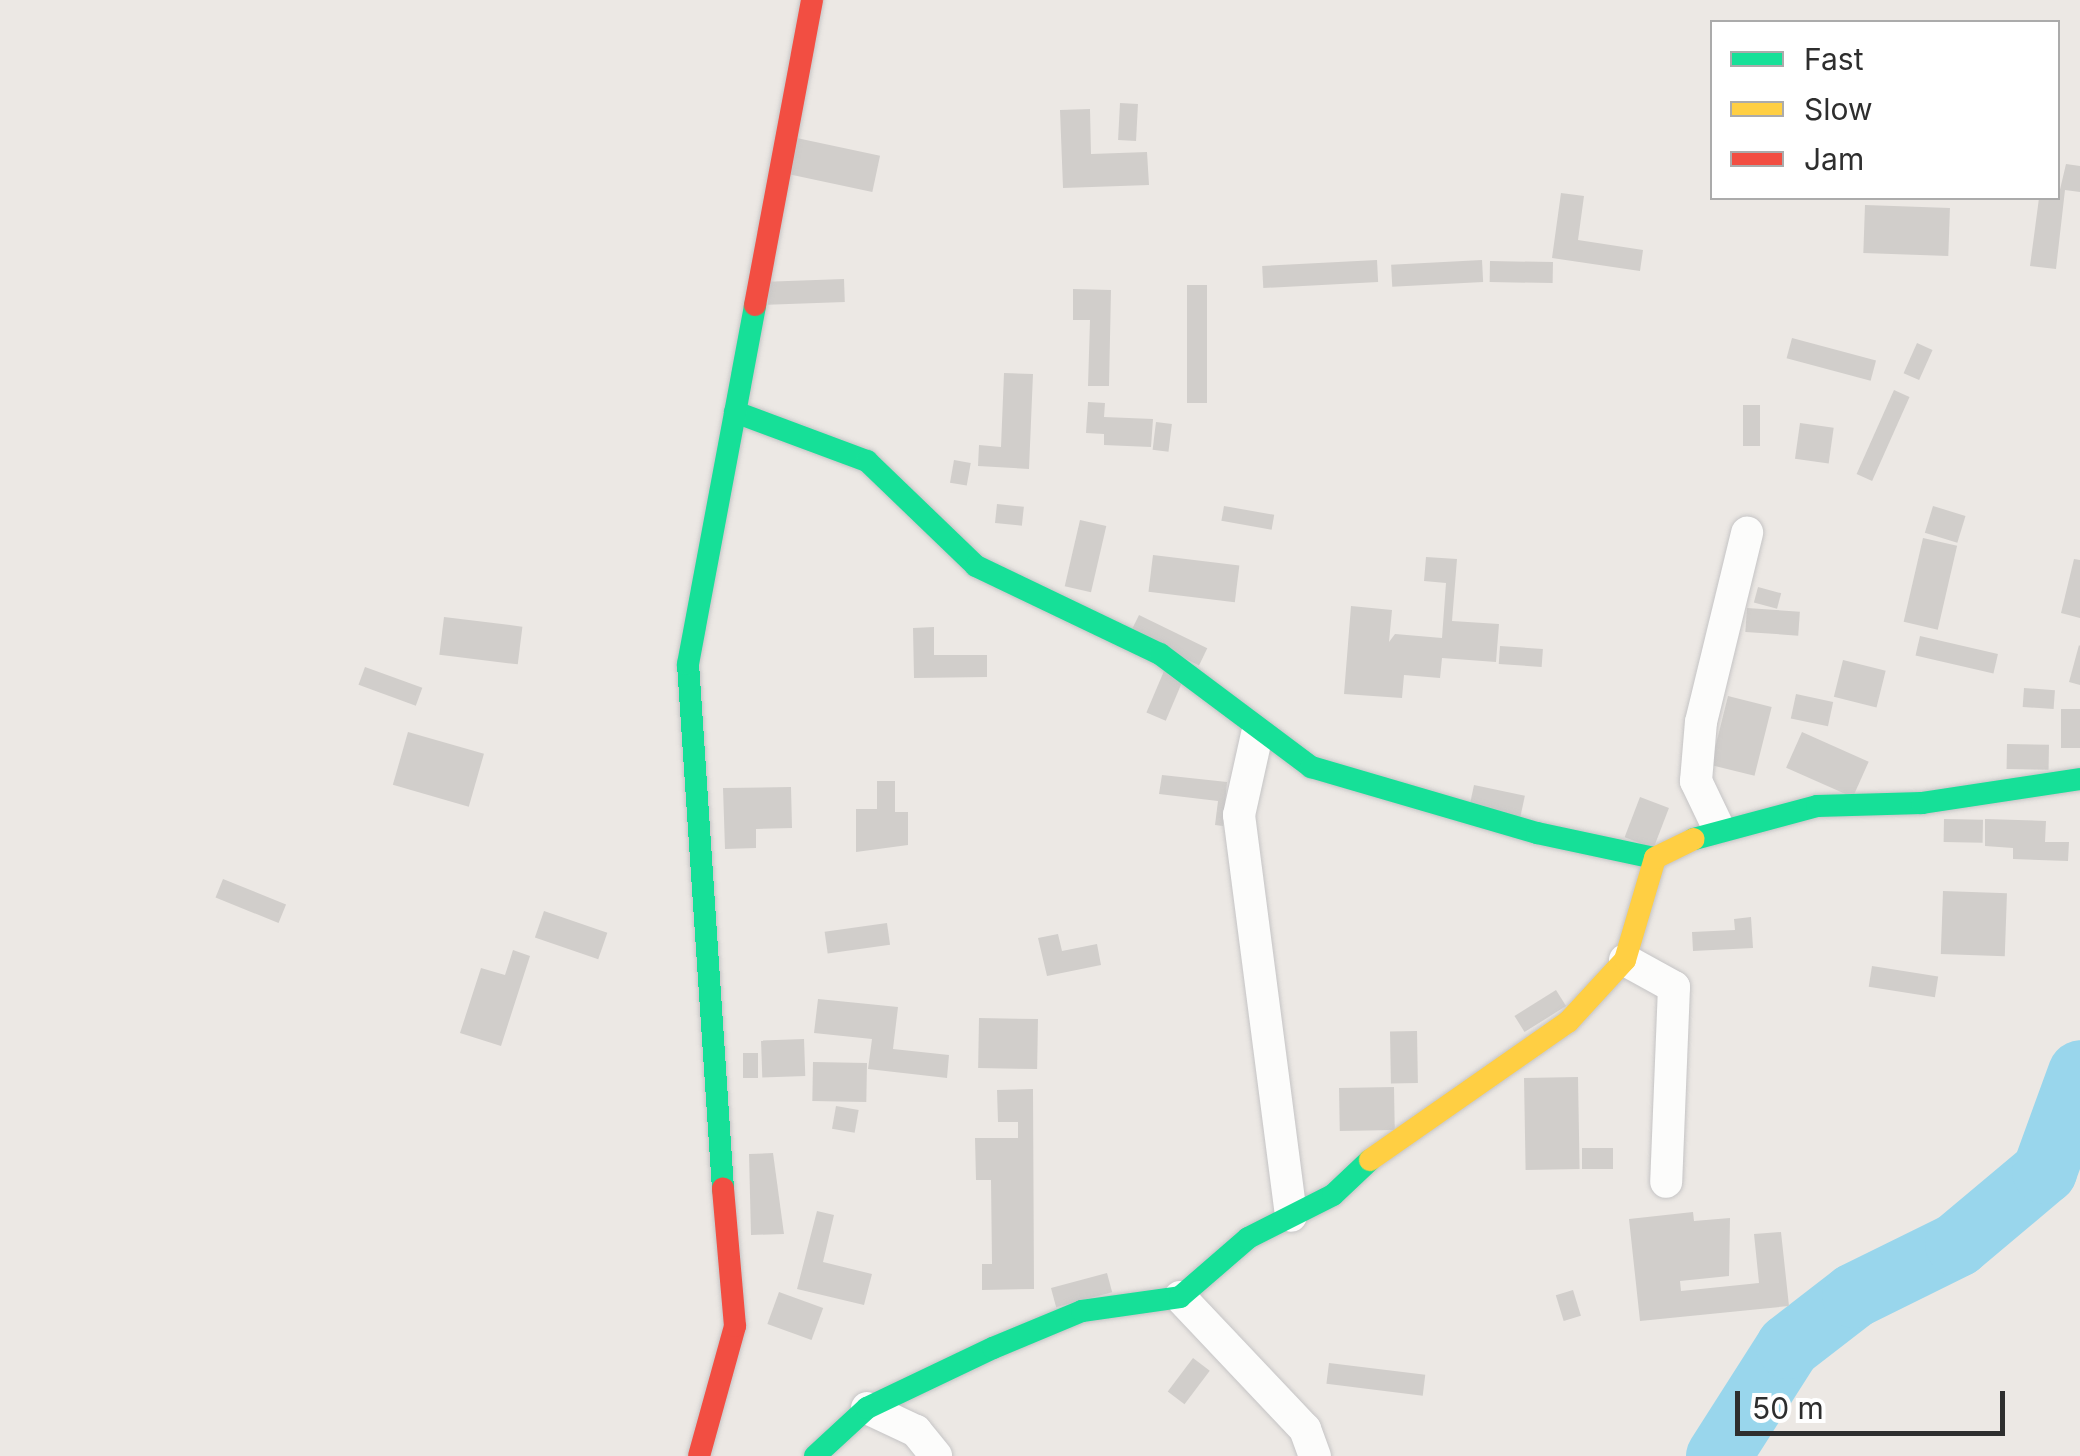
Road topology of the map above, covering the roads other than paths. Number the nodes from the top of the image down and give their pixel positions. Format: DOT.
graph roads {
  1 [pos="812,0"];
  2 [pos="735,412"];
  3 [pos="1747,533"];
  4 [pos="1258,734"];
  5 [pos="2080,779"];
  6 [pos="1718,827"];
  7 [pos="1654,858"];
  8 [pos="1624,960"];
  9 [pos="1666,1182"];
  10 [pos="1291,1216"];
  11 [pos="1180,1297"];
  12 [pos="867,1408"];
  13 [pos="699,1456"];
  14 [pos="815,1456"];
  15 [pos="936,1456"];
  16 [pos="1315,1456"];
  1 -- 2 [label="street"];
  2 -- 4 [label="street"];
  2 -- 13 [label="street"];
  3 -- 6 [label="street"];
  4 -- 7 [label="street"];
  4 -- 10 [label="street"];
  5 -- 6 [label="street"];
  6 -- 7 [label="street"];
  7 -- 8 [label="street"];
  8 -- 9 [label="street"];
  8 -- 10 [label="street"];
  10 -- 11 [label="street"];
  11 -- 12 [label="street"];
  11 -- 16 [label="street"];
  12 -- 14 [label="street"];
  12 -- 15 [label="street"];
}
